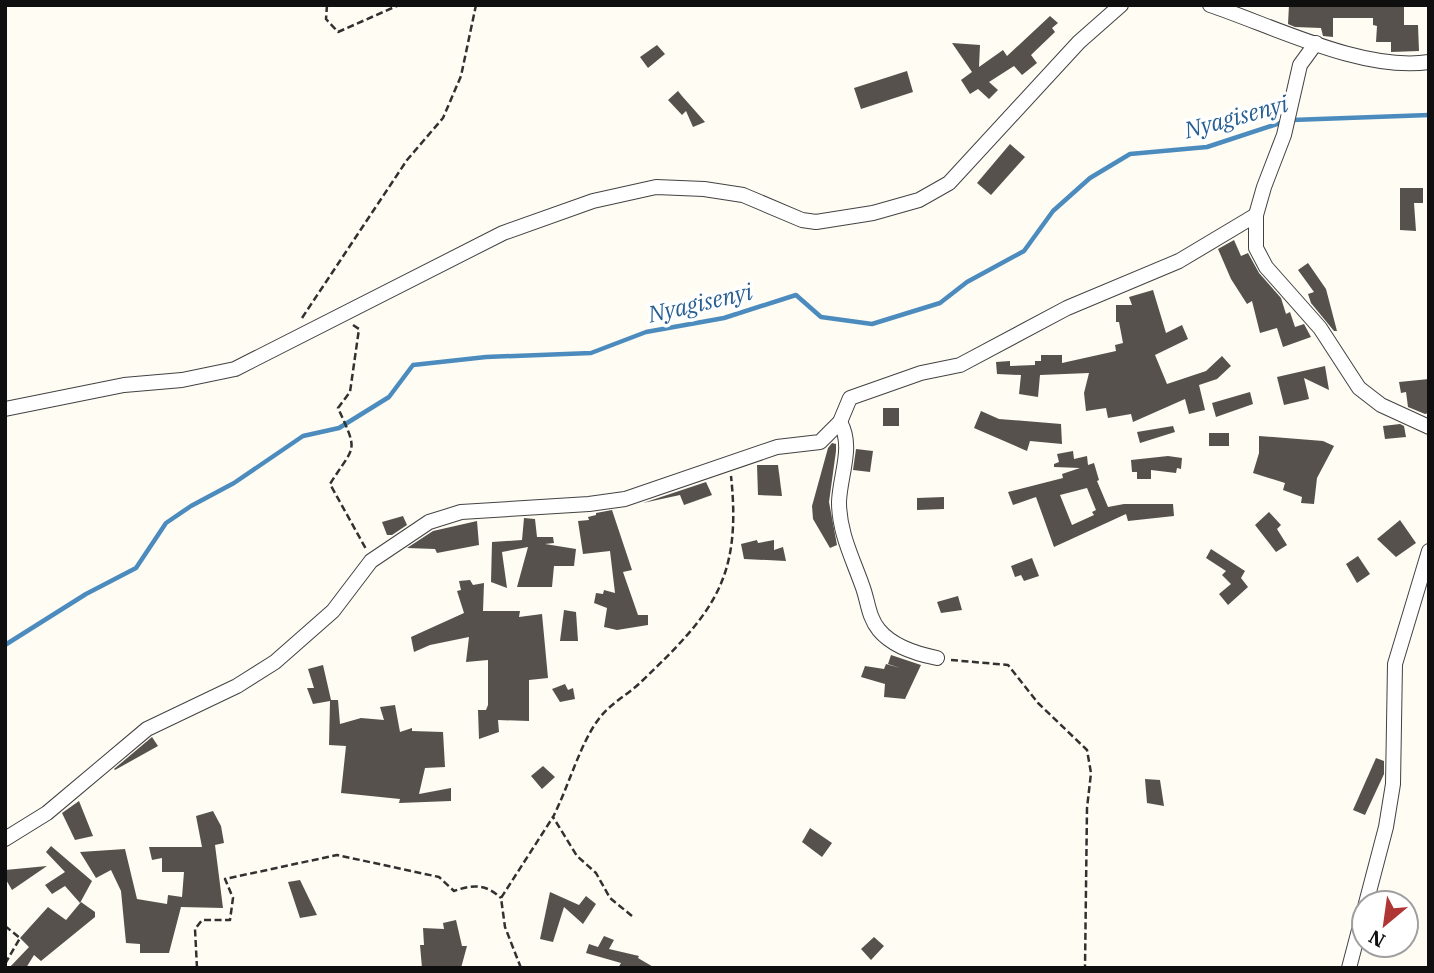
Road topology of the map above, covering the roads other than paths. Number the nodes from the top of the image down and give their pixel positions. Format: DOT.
graph roads {
  1 [pos="1121,5"];
  2 [pos="1210,5"];
  3 [pos="1316,43"];
  4 [pos="1429,62"];
  5 [pos="1256,215"];
  6 [pos="5,409"];
  7 [pos="840,422"];
  8 [pos="1429,427"];
  9 [pos="1429,551"];
  10 [pos="937,658"];
  11 [pos="5,839"];
  12 [pos="1349,968"];
  1 -- 6 [label="street"];
  2 -- 3 [label="street"];
  3 -- 4 [label="street"];
  3 -- 5 [label="street"];
  5 -- 7 [label="street"];
  5 -- 8 [label="street"];
  7 -- 10 [label="street"];
  7 -- 11 [label="street"];
  9 -- 12 [label="street"];
}
